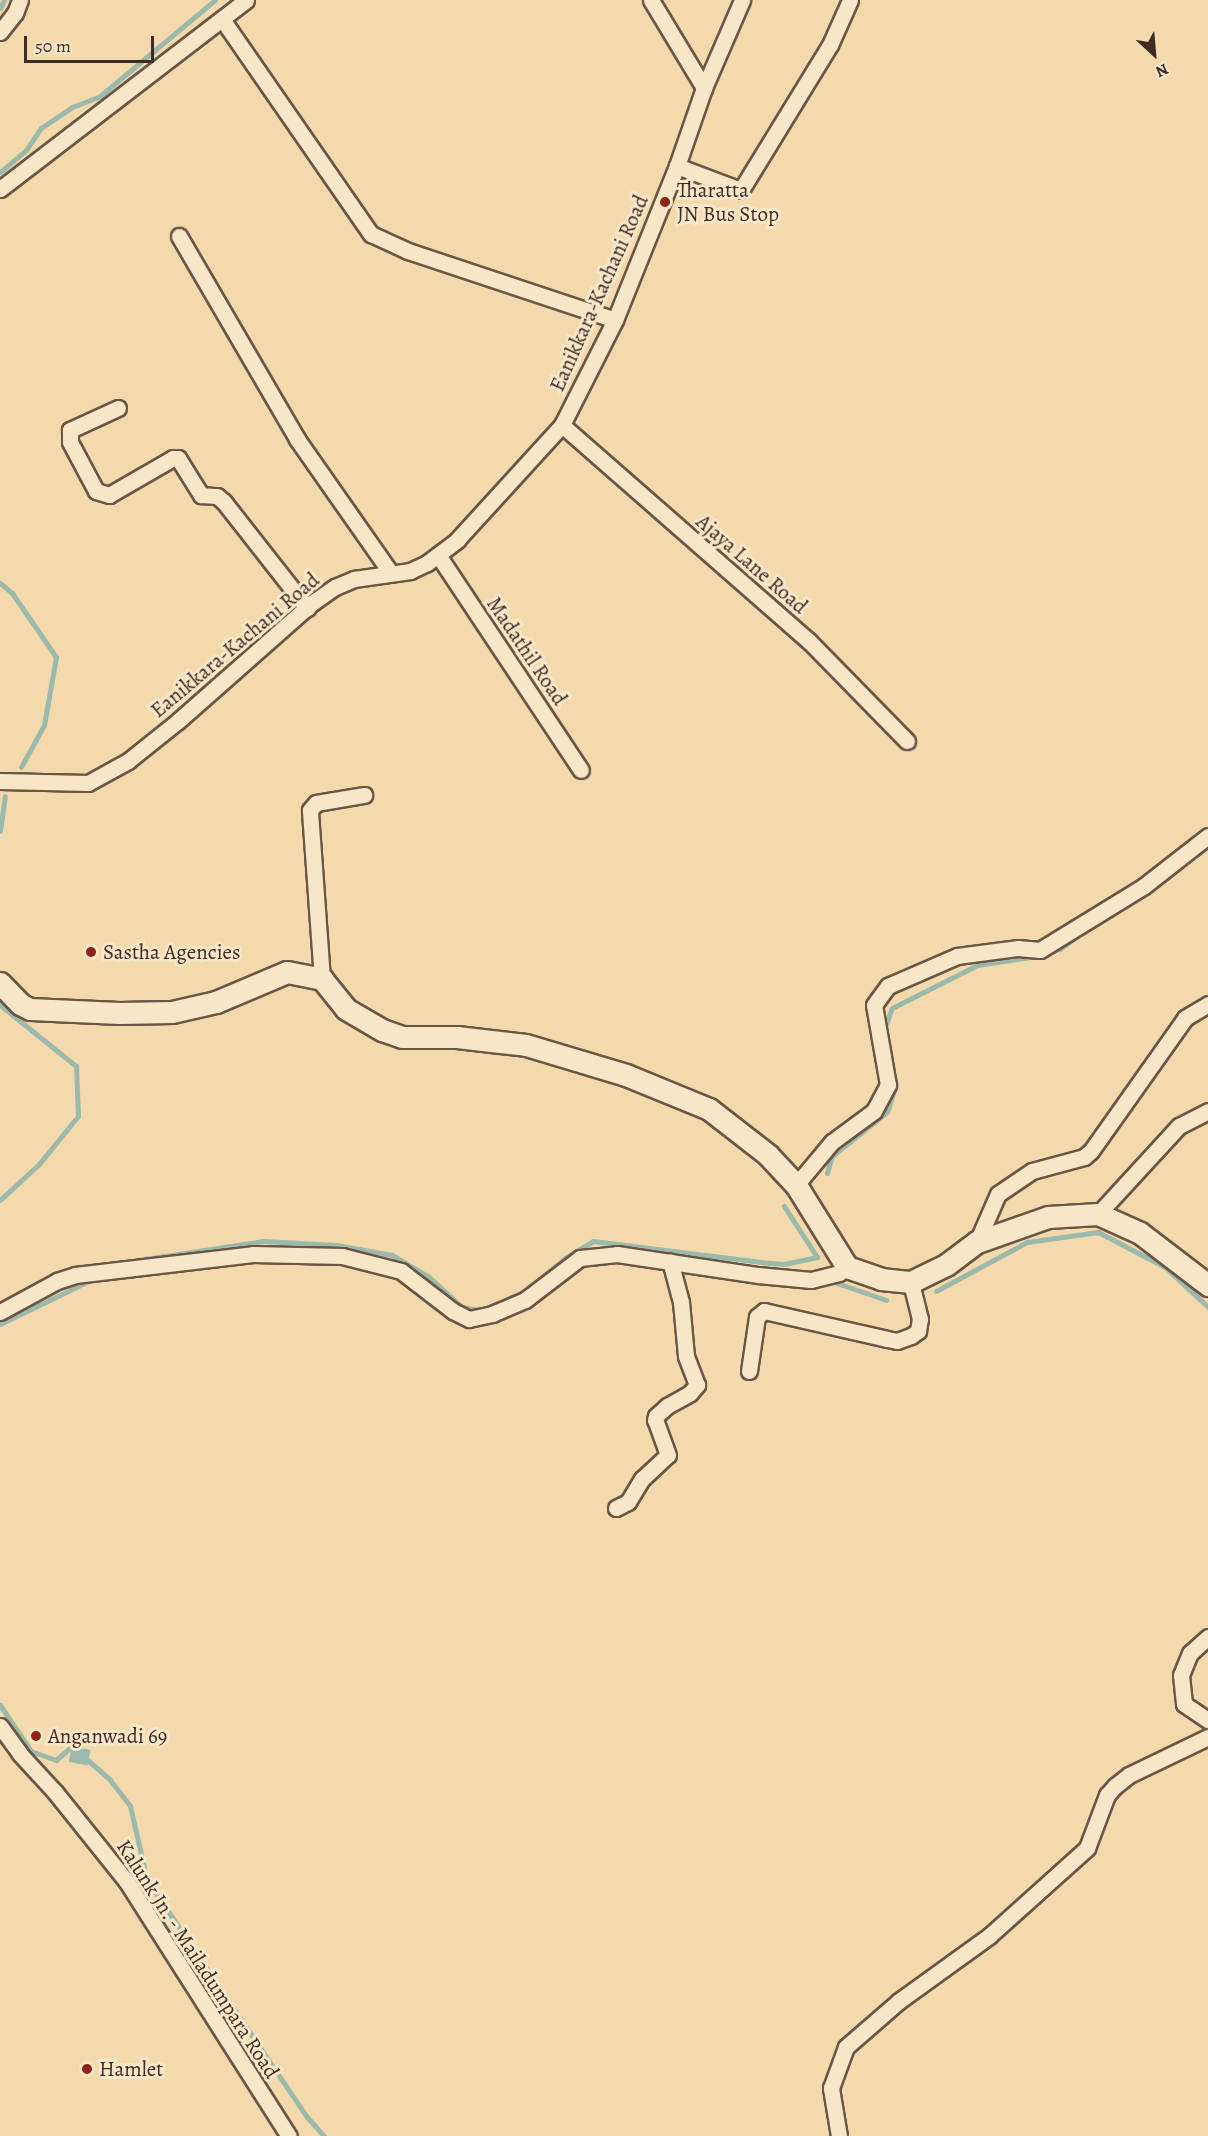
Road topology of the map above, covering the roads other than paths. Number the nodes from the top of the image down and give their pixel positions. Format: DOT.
graph roads {
  1 [pos="20,0"];
  2 [pos="246,0"];
  3 [pos="651,0"];
  4 [pos="742,0"];
  5 [pos="850,0"];
  6 [pos="222,19"];
  7 [pos="0,32"];
  8 [pos="704,88"];
  9 [pos="677,166"];
  10 [pos="0,189"];
  11 [pos="179,236"];
  12 [pos="615,320"];
  13 [pos="118,408"];
  14 [pos="562,425"];
  15 [pos="438,555"];
  16 [pos="391,573"];
  17 [pos="307,608"];
  18 [pos="907,741"];
  19 [pos="582,770"];
  20 [pos="0,781"];
  21 [pos="364,795"];
  22 [pos="1208,836"];
  23 [pos="322,979"];
  24 [pos="0,982"];
  25 [pos="1208,1004"];
  26 [pos="1208,1111"];
  27 [pos="796,1185"];
  28 [pos="1098,1214"];
  29 [pos="977,1242"];
  30 [pos="670,1261"];
  31 [pos="847,1267"];
  32 [pos="911,1282"];
  33 [pos="1208,1286"];
  34 [pos="0,1312"];
  35 [pos="749,1371"];
  36 [pos="616,1509"];
  37 [pos="1208,1637"];
  38 [pos="1208,1720"];
  39 [pos="0,1726"];
  40 [pos="1208,1737"];
  41 [pos="289,2136"];
  42 [pos="839,2136"];
  1 -- 7 [label="street"];
  2 -- 6 [label="street"];
  3 -- 8 [label="street"];
  4 -- 8 [label="street, Eanikkara-Kachani Road"];
  5 -- 9 [label="street"];
  6 -- 10 [label="street"];
  6 -- 12 [label="street"];
  8 -- 9 [label="street, Eanikkara-Kachani Road"];
  9 -- 12 [label="street, Eanikkara-Kachani Road"];
  11 -- 16 [label="street"];
  12 -- 14 [label="street, Eanikkara-Kachani Road"];
  13 -- 17 [label="street"];
  14 -- 15 [label="street, Eanikkara-Kachani Road"];
  14 -- 18 [label="street, Ajaya Lane Road"];
  15 -- 16 [label="street, Eanikkara-Kachani Road"];
  15 -- 19 [label="street, Madathil Road"];
  16 -- 17 [label="street, Eanikkara-Kachani Road"];
  17 -- 20 [label="street, Eanikkara-Kachani Road"];
  21 -- 23 [label="street"];
  22 -- 27 [label="street"];
  23 -- 24 [label="main road"];
  23 -- 27 [label="main road"];
  25 -- 29 [label="street"];
  26 -- 28 [label="street"];
  27 -- 31 [label="main road"];
  28 -- 29 [label="main road"];
  28 -- 33 [label="main road"];
  29 -- 32 [label="main road"];
  30 -- 31 [label="street"];
  30 -- 34 [label="street"];
  30 -- 36 [label="street"];
  31 -- 32 [label="main road"];
  32 -- 35 [label="street"];
  37 -- 38 [label="street"];
  39 -- 41 [label="street, Kalunk Jn. - Mailadumpara Road"];
  40 -- 42 [label="street"];
}
